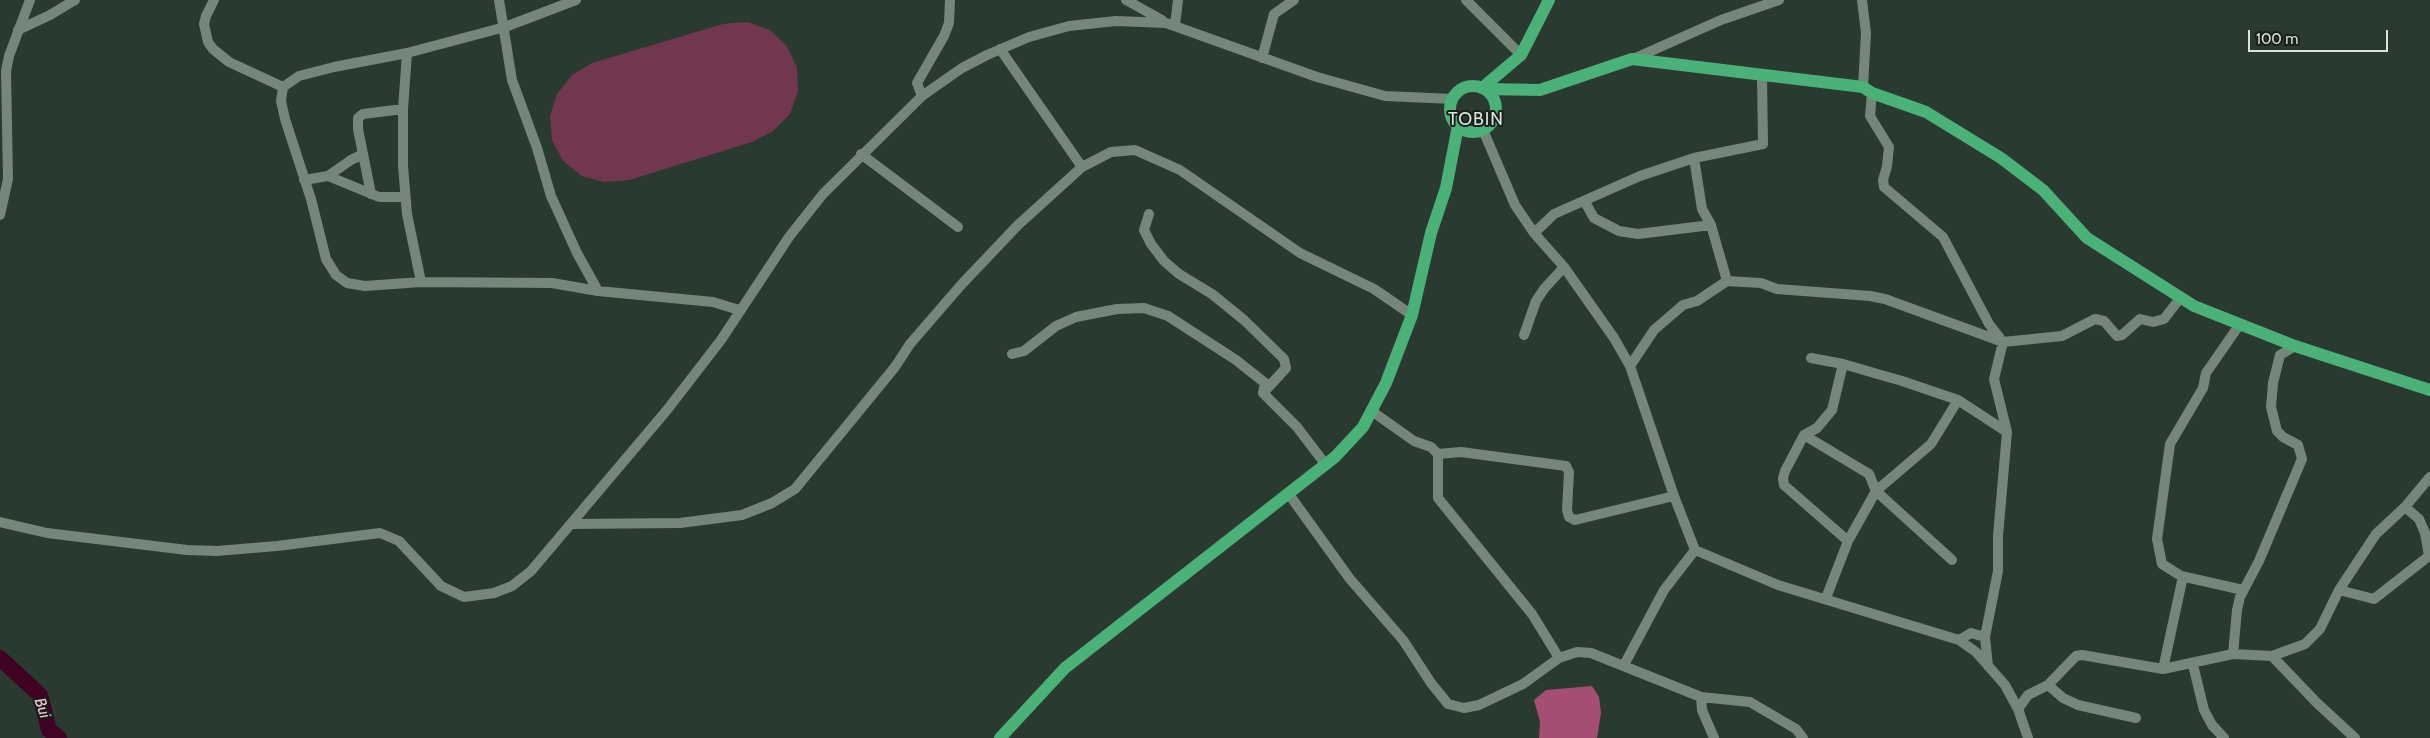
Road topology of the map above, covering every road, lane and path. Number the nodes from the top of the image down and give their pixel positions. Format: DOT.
graph roads {
  1 [pos="30,0"];
  2 [pos="75,0"];
  3 [pos="214,0"];
  4 [pos="499,0"];
  5 [pos="576,0"];
  6 [pos="950,0"];
  7 [pos="1126,0"];
  8 [pos="1178,0"];
  9 [pos="1294,0"];
  10 [pos="1466,0"];
  11 [pos="1549,0"];
  12 [pos="1779,0"];
  13 [pos="1862,0"];
  14 [pos="1282,4"];
  15 [pos="1171,24"];
  16 [pos="505,27"];
  17 [pos="18,30"];
  18 [pos="1000,49"];
  19 [pos="407,53"];
  20 [pos="1521,55"];
  21 [pos="1262,58"];
  22 [pos="1632,59"];
  23 [pos="1762,76"];
  24 [pos="283,87"];
  25 [pos="1483,89"];
  26 [pos="1867,90"];
  27 [pos="922,96"];
  28 [pos="1453,99"];
  29 [pos="403,108"];
  30 [pos="1458,126"];
  31 [pos="1483,130"];
  32 [pos="363,154"];
  33 [pos="860,154"];
  34 [pos="1694,158"];
  35 [pos="1082,167"];
  36 [pos="328,176"];
  37 [pos="304,180"];
  38 [pos="371,194"];
  39 [pos="405,197"];
  40 [pos="1585,202"];
  41 [pos="1149,214"];
  42 [pos="0,216"];
  43 [pos="1711,225"];
  44 [pos="958,227"];
  45 [pos="1534,233"];
  46 [pos="1564,267"];
  47 [pos="422,282"];
  48 [pos="1727,282"];
  49 [pos="598,290"];
  50 [pos="2181,297"];
  51 [pos="739,310"];
  52 [pos="1412,315"];
  53 [pos="2240,324"];
  54 [pos="1524,336"];
  55 [pos="2004,342"];
  56 [pos="2295,346"];
  57 [pos="1012,354"];
  58 [pos="1811,358"];
  59 [pos="1843,364"];
  60 [pos="1630,366"];
  61 [pos="2430,390"];
  62 [pos="1263,393"];
  63 [pos="1958,400"];
  64 [pos="1373,412"];
  65 [pos="2007,432"];
  66 [pos="1804,435"];
  67 [pos="1438,454"];
  68 [pos="1326,465"];
  69 [pos="2430,477"];
  70 [pos="1876,492"];
  71 [pos="1288,494"];
  72 [pos="1674,496"];
  73 [pos="2405,508"];
  74 [pos="0,522"];
  75 [pos="572,524"];
  76 [pos="1848,542"];
  77 [pos="1695,550"];
  78 [pos="1952,560"];
  79 [pos="2181,576"];
  80 [pos="2243,590"];
  81 [pos="2340,590"];
  82 [pos="1826,598"];
  83 [pos="1985,636"];
  84 [pos="1958,640"];
  85 [pos="2233,654"];
  86 [pos="2272,656"];
  87 [pos="1560,658"];
  88 [pos="2193,664"];
  89 [pos="1624,665"];
  90 [pos="1988,667"];
  91 [pos="2164,669"];
  92 [pos="2048,685"];
  93 [pos="1701,697"];
  94 [pos="2018,709"];
  95 [pos="2136,718"];
  96 [pos="1000,738"];
  97 [pos="1714,738"];
  98 [pos="1804,738"];
  99 [pos="2028,738"];
  100 [pos="2224,738"];
  101 [pos="2355,738"];
  1 -- 17 [label="street"];
  2 -- 17 [label="street"];
  3 -- 24 [label="street"];
  4 -- 16 [label="street"];
  5 -- 16 [label="street"];
  6 -- 27 [label="street"];
  7 -- 15 [label="street"];
  8 -- 15 [label="street"];
  9 -- 14 [label="street"];
  10 -- 20 [label="street"];
  11 -- 20 [label="main road"];
  12 -- 22 [label="street"];
  13 -- 26 [label="street"];
  14 -- 21 [label="street"];
  15 -- 18 [label="street"];
  15 -- 21 [label="street"];
  16 -- 19 [label="street"];
  16 -- 49 [label="street"];
  17 -- 42 [label="street"];
  18 -- 27 [label="street"];
  18 -- 35 [label="street"];
  19 -- 24 [label="street"];
  19 -- 29 [label="street"];
  20 -- 25 [label="main road"];
  21 -- 28 [label="street"];
  22 -- 23 [label="main road"];
  22 -- 25 [label="main road"];
  23 -- 26 [label="main road"];
  23 -- 34 [label="street"];
  24 -- 37 [label="street"];
  25 -- 28 [label="main road"];
  25 -- 31 [label="main road"];
  26 -- 50 [label="main road"];
  26 -- 55 [label="street"];
  27 -- 33 [label="street"];
  28 -- 30 [label="main road"];
  29 -- 32 [label="street"];
  29 -- 39 [label="street"];
  30 -- 31 [label="main road"];
  30 -- 52 [label="main road"];
  31 -- 45 [label="street"];
  32 -- 36 [label="street"];
  32 -- 38 [label="street"];
  33 -- 44 [label="street"];
  33 -- 51 [label="street"];
  34 -- 40 [label="street"];
  34 -- 43 [label="street"];
  35 -- 52 [label="street"];
  35 -- 75 [label="street"];
  36 -- 37 [label="street"];
  36 -- 38 [label="street"];
  37 -- 47 [label="street"];
  38 -- 39 [label="street"];
  39 -- 47 [label="street"];
  40 -- 43 [label="street"];
  40 -- 45 [label="street"];
  41 -- 62 [label="street"];
  43 -- 48 [label="street"];
  45 -- 46 [label="street"];
  46 -- 54 [label="street"];
  46 -- 60 [label="street"];
  47 -- 49 [label="street"];
  48 -- 55 [label="street"];
  48 -- 60 [label="street"];
  49 -- 51 [label="street"];
  50 -- 53 [label="main road"];
  50 -- 55 [label="street"];
  51 -- 75 [label="street"];
  52 -- 64 [label="main road"];
  53 -- 56 [label="main road"];
  53 -- 79 [label="street"];
  55 -- 65 [label="street"];
  56 -- 61 [label="main road"];
  56 -- 80 [label="street"];
  57 -- 62 [label="street"];
  58 -- 59 [label="street"];
  59 -- 63 [label="street"];
  59 -- 66 [label="street"];
  60 -- 72 [label="street"];
  62 -- 68 [label="street"];
  63 -- 65 [label="street"];
  63 -- 70 [label="street"];
  64 -- 67 [label="street"];
  64 -- 68 [label="main road"];
  65 -- 83 [label="street"];
  66 -- 70 [label="street"];
  66 -- 76 [label="street"];
  67 -- 72 [label="street"];
  67 -- 87 [label="street"];
  68 -- 71 [label="main road"];
  69 -- 73 [label="street"];
  70 -- 76 [label="street"];
  70 -- 78 [label="street"];
  71 -- 87 [label="street"];
  71 -- 96 [label="main road"];
  72 -- 77 [label="street"];
  73 -- 81 [label="street"];
  73 -- 81 [label="street"];
  74 -- 75 [label="street"];
  76 -- 82 [label="street"];
  77 -- 82 [label="street"];
  77 -- 89 [label="street"];
  79 -- 80 [label="street"];
  79 -- 91 [label="street"];
  80 -- 85 [label="street"];
  81 -- 86 [label="street"];
  82 -- 84 [label="street"];
  83 -- 84 [label="street"];
  83 -- 90 [label="street"];
  84 -- 90 [label="street"];
  85 -- 86 [label="street"];
  85 -- 88 [label="street"];
  86 -- 101 [label="street"];
  87 -- 89 [label="street"];
  88 -- 91 [label="street"];
  88 -- 100 [label="street"];
  89 -- 93 [label="street"];
  90 -- 94 [label="street"];
  91 -- 92 [label="street"];
  92 -- 94 [label="street"];
  92 -- 95 [label="street"];
  93 -- 97 [label="street"];
  93 -- 98 [label="street"];
  94 -- 99 [label="street"];
}
